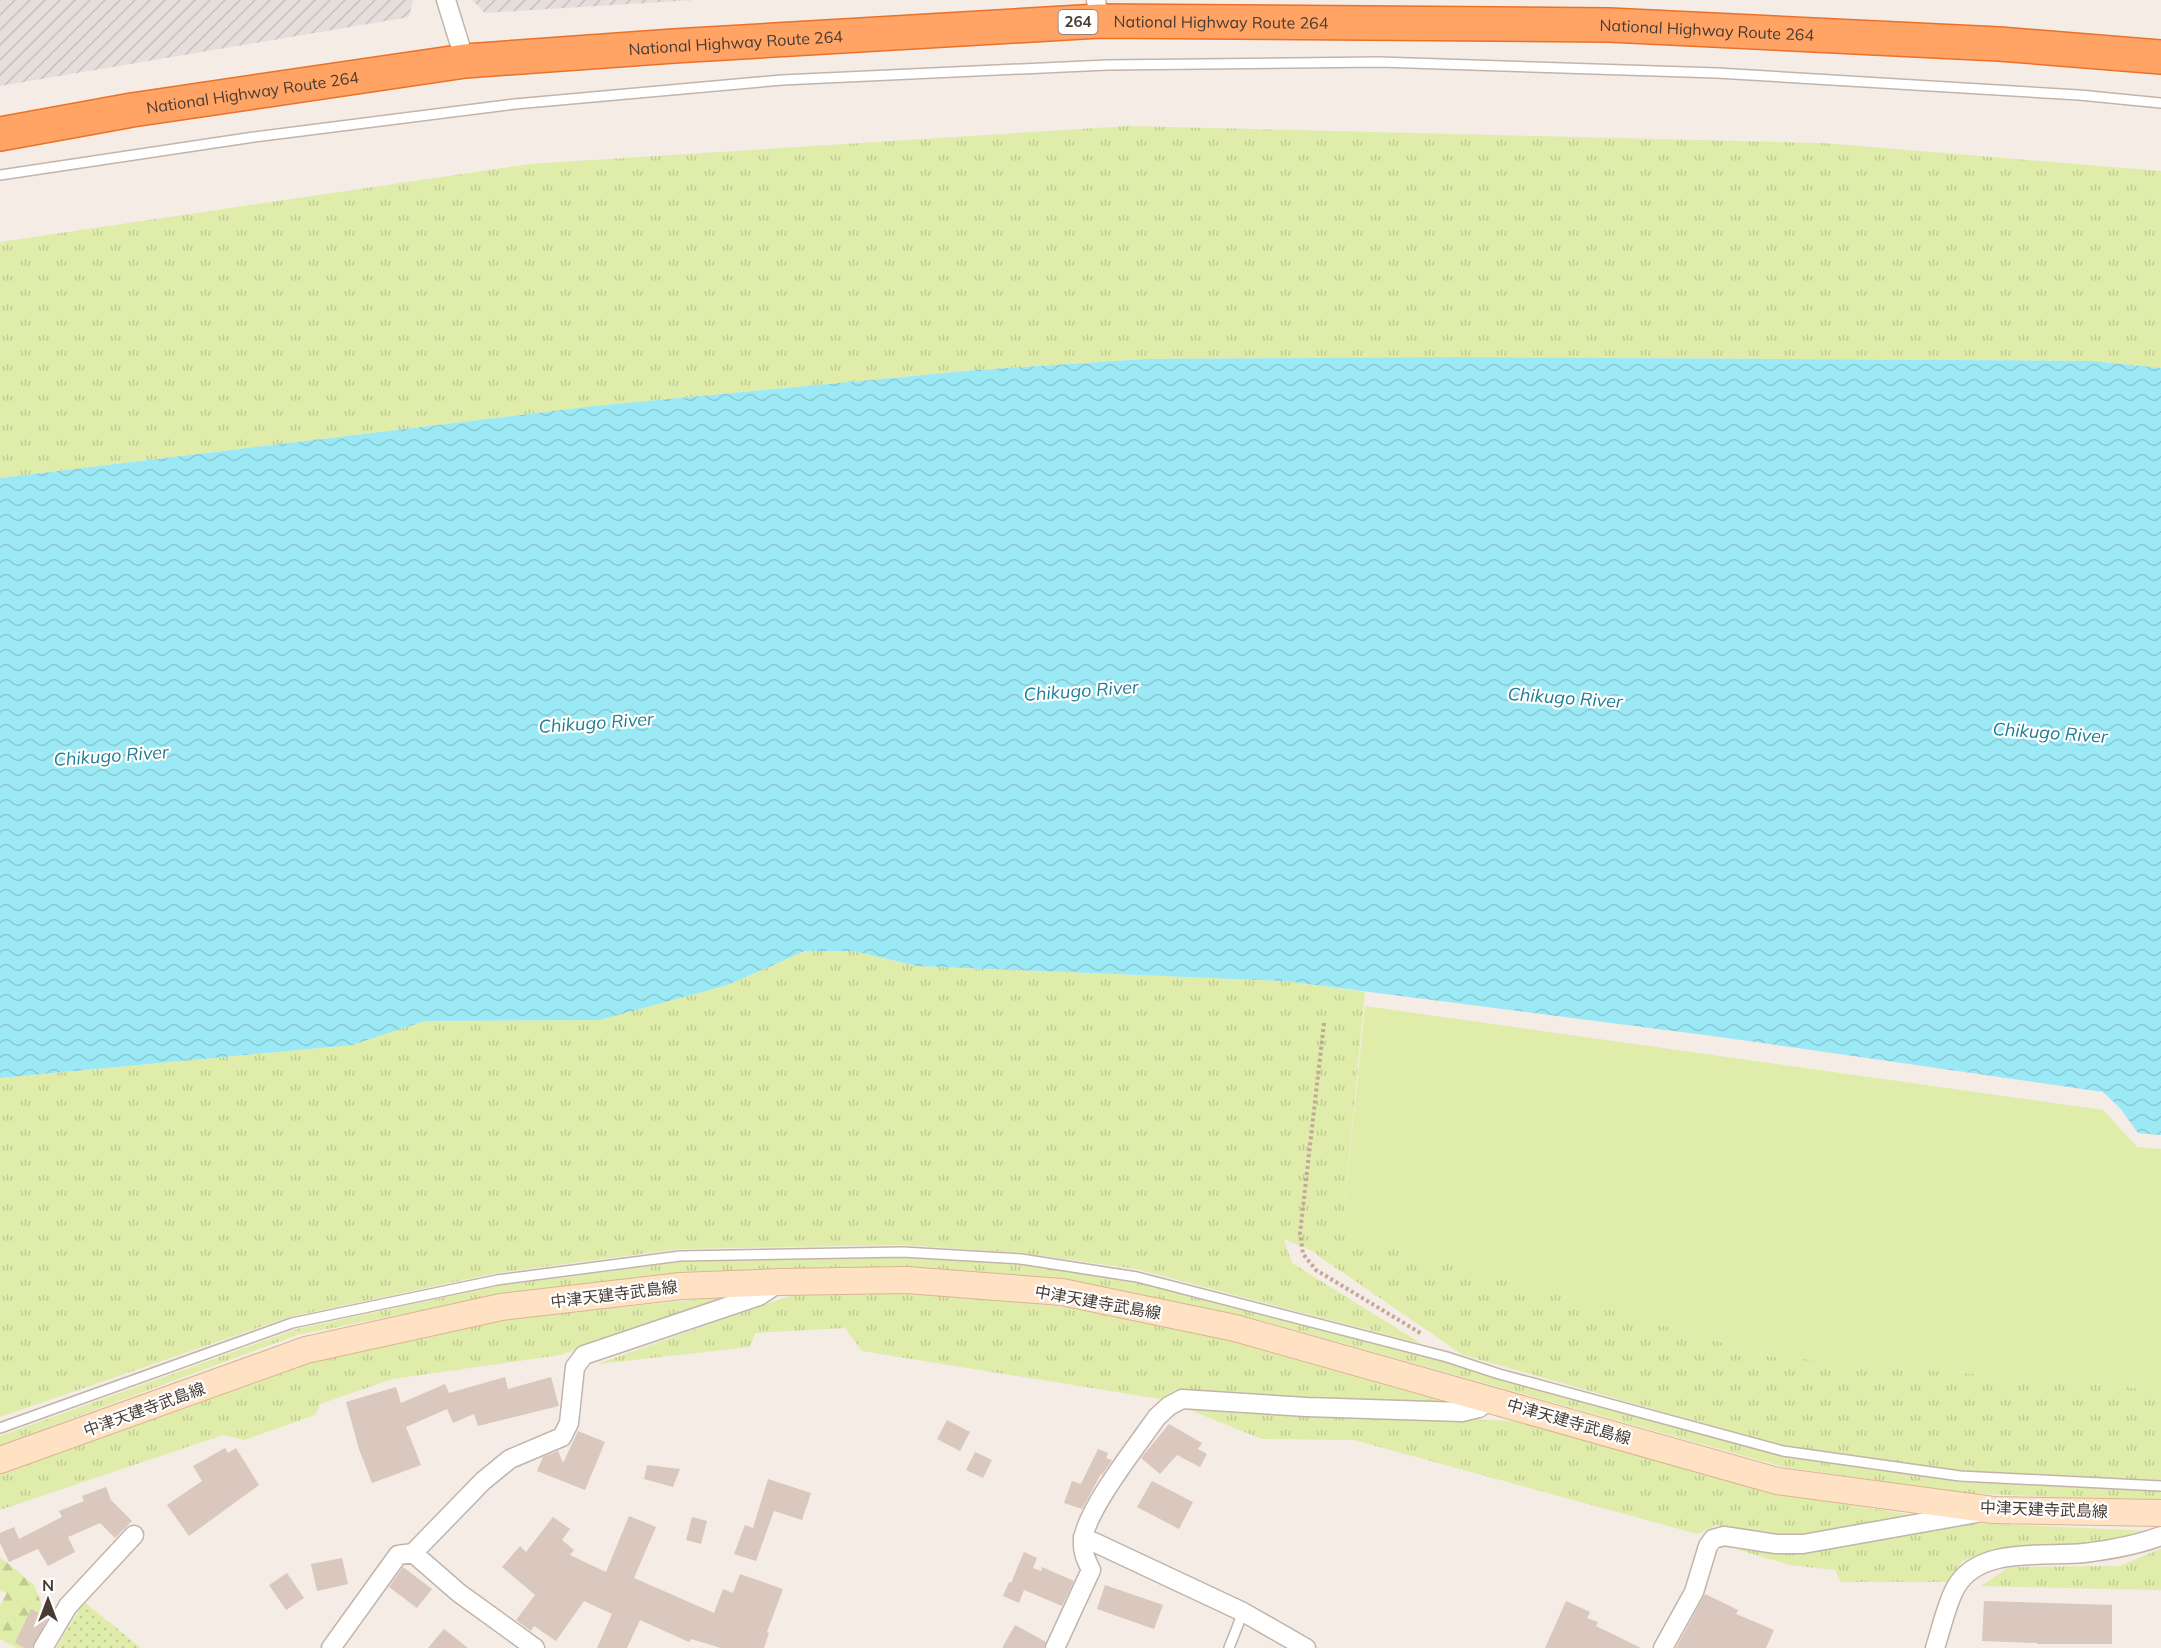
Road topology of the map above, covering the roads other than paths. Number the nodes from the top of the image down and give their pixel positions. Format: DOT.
graph roads {
  1 [pos="446,0"];
  2 [pos="1097,10"];
  3 [pos="2161,57"];
  4 [pos="465,61"];
  5 [pos="2161,103"];
  6 [pos="0,134"];
  7 [pos="0,176"];
  8 [pos="780,1282"];
  9 [pos="1491,1398"];
  10 [pos="0,1428"];
  11 [pos="0,1460"];
  12 [pos="2161,1486"];
  13 [pos="1993,1510"];
  14 [pos="2161,1513"];
  15 [pos="134,1535"];
  16 [pos="2161,1536"];
  17 [pos="1083,1537"];
  18 [pos="413,1553"];
  19 [pos="1243,1612"];
  20 [pos="43,1648"];
  21 [pos="331,1648"];
  22 [pos="536,1648"];
  23 [pos="1055,1648"];
  24 [pos="1229,1648"];
  25 [pos="1305,1648"];
  26 [pos="1663,1648"];
  27 [pos="1935,1648"];
  1 -- 4 [label="street"];
  2 -- 3 [label="highway, National Highway Route 264 / 264"];
  2 -- 4 [label="highway, National Highway Route 264 / 264"];
  4 -- 6 [label="highway, National Highway Route 264 / 264"];
  5 -- 7 [label="lane"];
  8 -- 9 [label="main road, 中津天建寺武島線"];
  8 -- 11 [label="main road, 中津天建寺武島線"];
  8 -- 18 [label="street"];
  9 -- 13 [label="main road, 中津天建寺武島線"];
  9 -- 17 [label="street"];
  10 -- 12 [label="lane"];
  13 -- 14 [label="main road, 中津天建寺武島線"];
  13 -- 26 [label="street"];
  15 -- 20 [label="street"];
  16 -- 27 [label="street"];
  17 -- 19 [label="street"];
  17 -- 23 [label="street"];
  18 -- 21 [label="street"];
  18 -- 22 [label="street"];
  19 -- 24 [label="lane"];
  19 -- 25 [label="street"];
}
